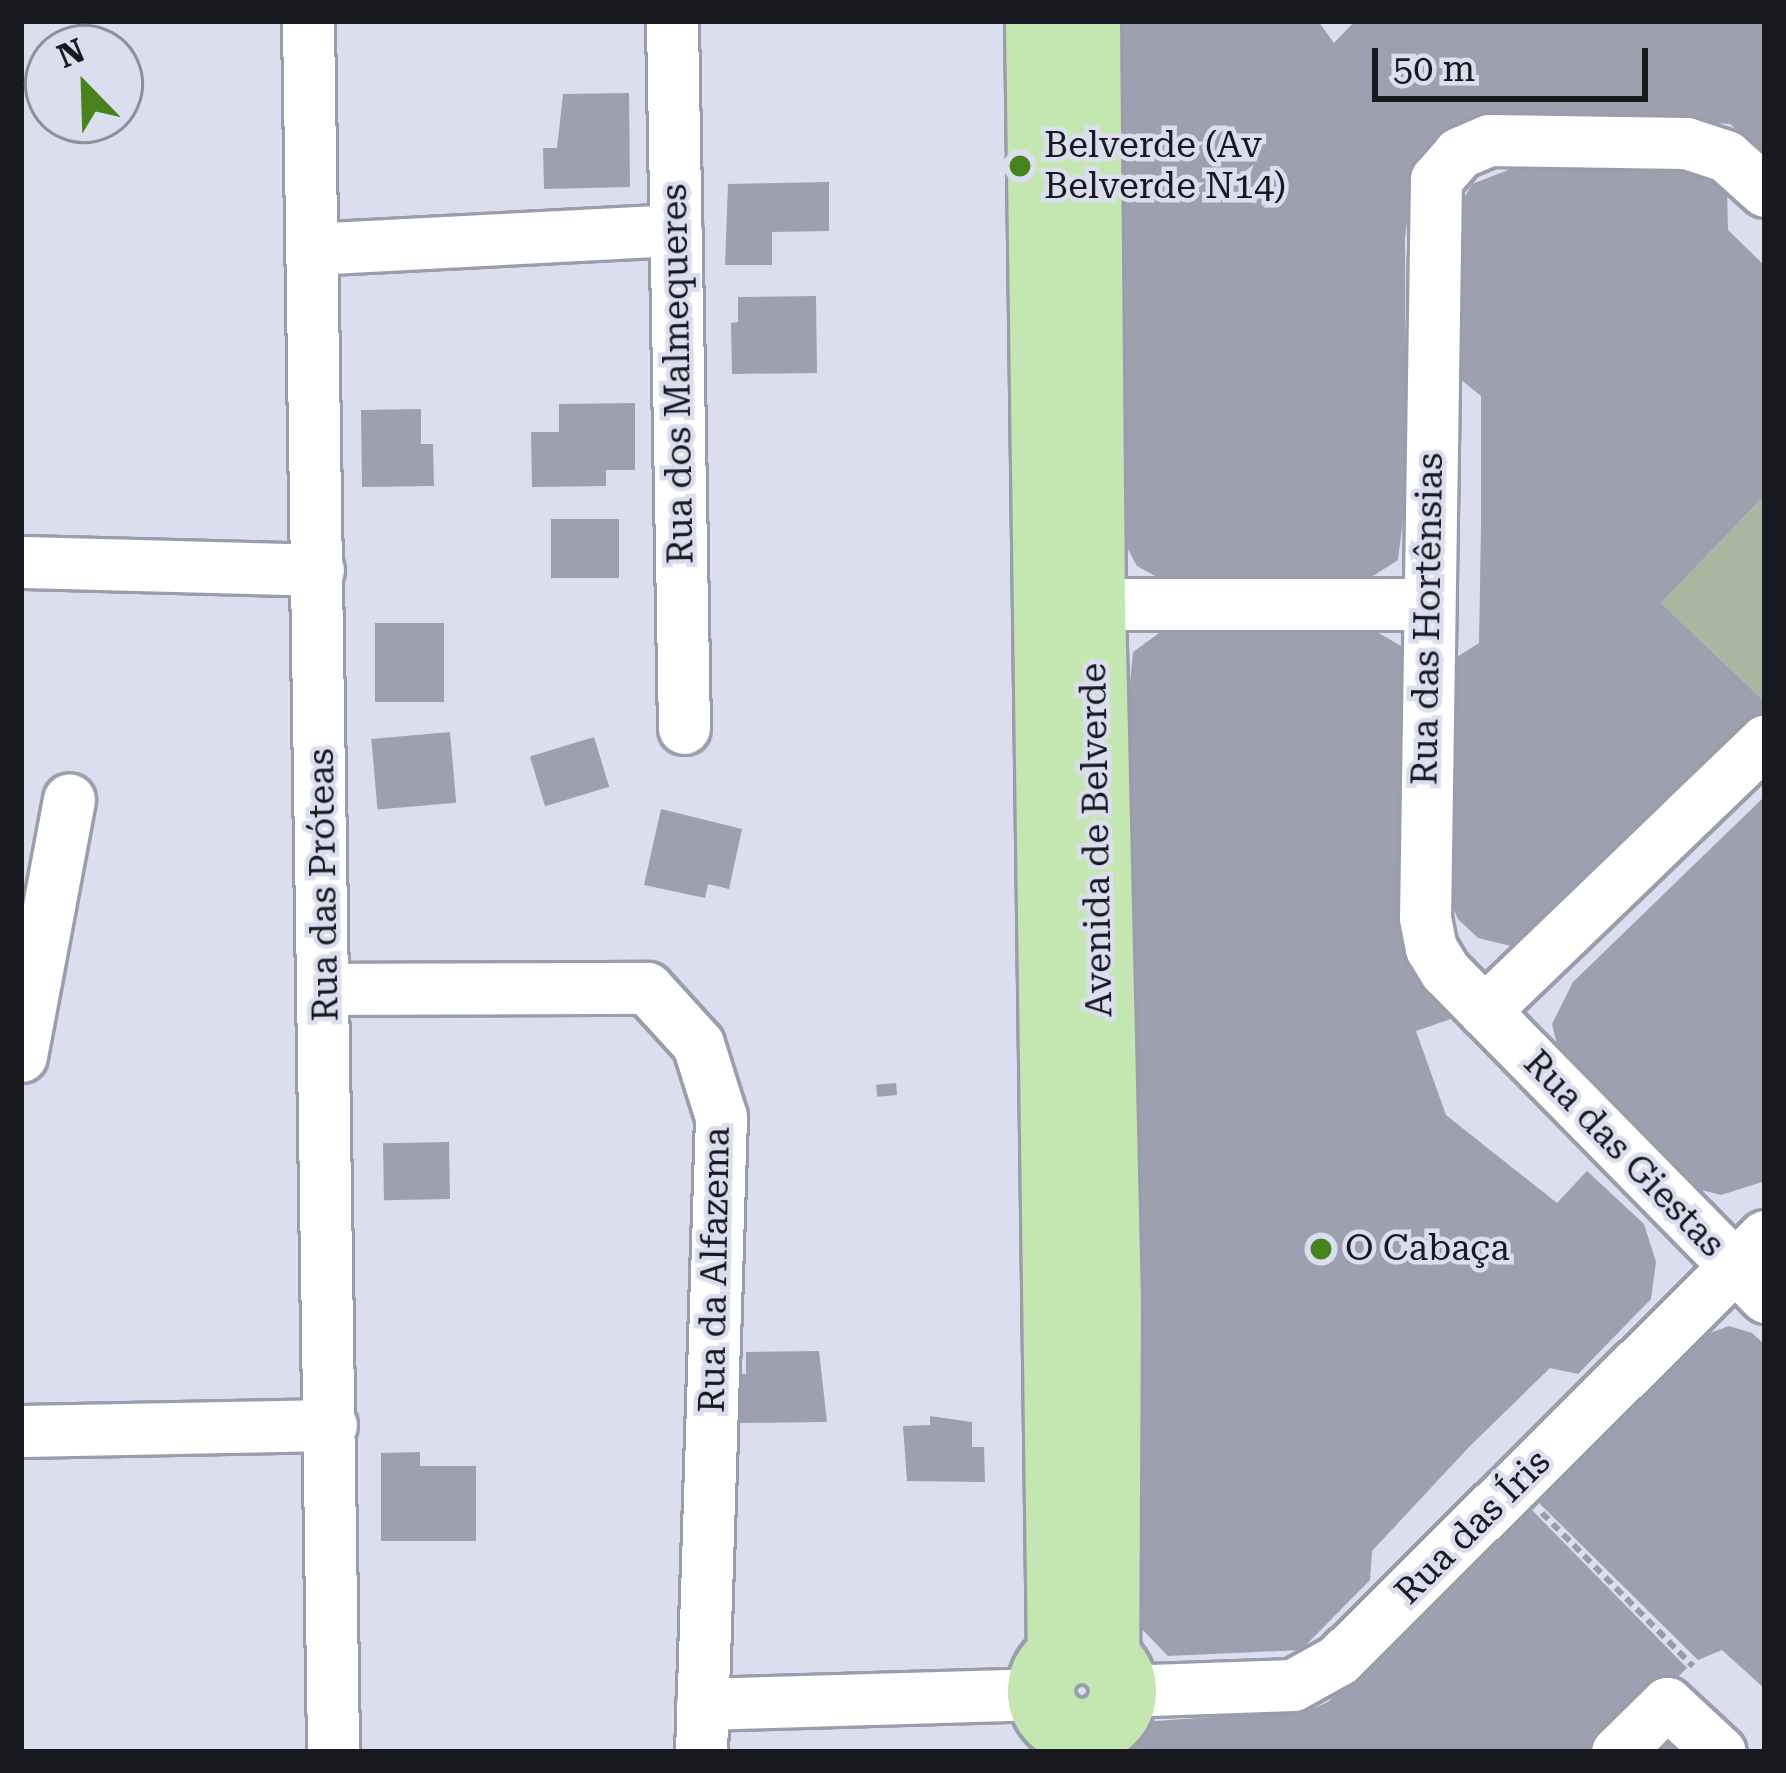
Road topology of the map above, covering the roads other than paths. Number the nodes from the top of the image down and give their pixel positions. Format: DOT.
graph roads {
  1 [pos="308,21"];
  2 [pos="672,21"];
  3 [pos="1039,21"];
  4 [pos="1087,21"];
  5 [pos="1765,191"];
  6 [pos="676,230"];
  7 [pos="312,249"];
  8 [pos="21,562"];
  9 [pos="318,571"];
  10 [pos="1068,604"];
  11 [pos="1428,604"];
  12 [pos="684,728"];
  13 [pos="1765,741"];
  14 [pos="69,799"];
  15 [pos="326,989"];
  16 [pos="1484,1011"];
  17 [pos="21,1056"];
  18 [pos="1755,1266"];
  19 [pos="331,1425"];
  20 [pos="21,1431"];
  21 [pos="1082,1706"];
  22 [pos="701,1728"];
  23 [pos="333,1749"];
  24 [pos="1617,1752"];
  25 [pos="1720,1752"];
  1 -- 7 [label="street, Rua das Próteas"];
  2 -- 6 [label="street, Rua dos Malmequeres"];
  3 -- 10 [label="main road, Avenida de Belverde"];
  4 -- 10 [label="main road, Avenida de Belverde"];
  5 -- 11 [label="street, Rua das Hortênsias"];
  6 -- 7 [label="street"];
  6 -- 12 [label="street, Rua dos Malmequeres"];
  7 -- 9 [label="street, Rua das Próteas"];
  8 -- 9 [label="street"];
  9 -- 15 [label="street, Rua das Próteas"];
  10 -- 11 [label="street"];
  10 -- 21 [label="main road, Avenida de Belverde"];
  11 -- 16 [label="street, Rua das Hortênsias"];
  13 -- 16 [label="street"];
  14 -- 17 [label="street"];
  15 -- 19 [label="street, Rua das Próteas"];
  15 -- 22 [label="street, Rua da Alfazema"];
  16 -- 18 [label="street, Rua das Giestas"];
  18 -- 21 [label="street, Rua das Íris"];
  19 -- 20 [label="street"];
  19 -- 23 [label="street, Rua das Próteas"];
  21 -- 22 [label="street, Rua das Íris"];
  24 -- 25 [label="street"];
}
